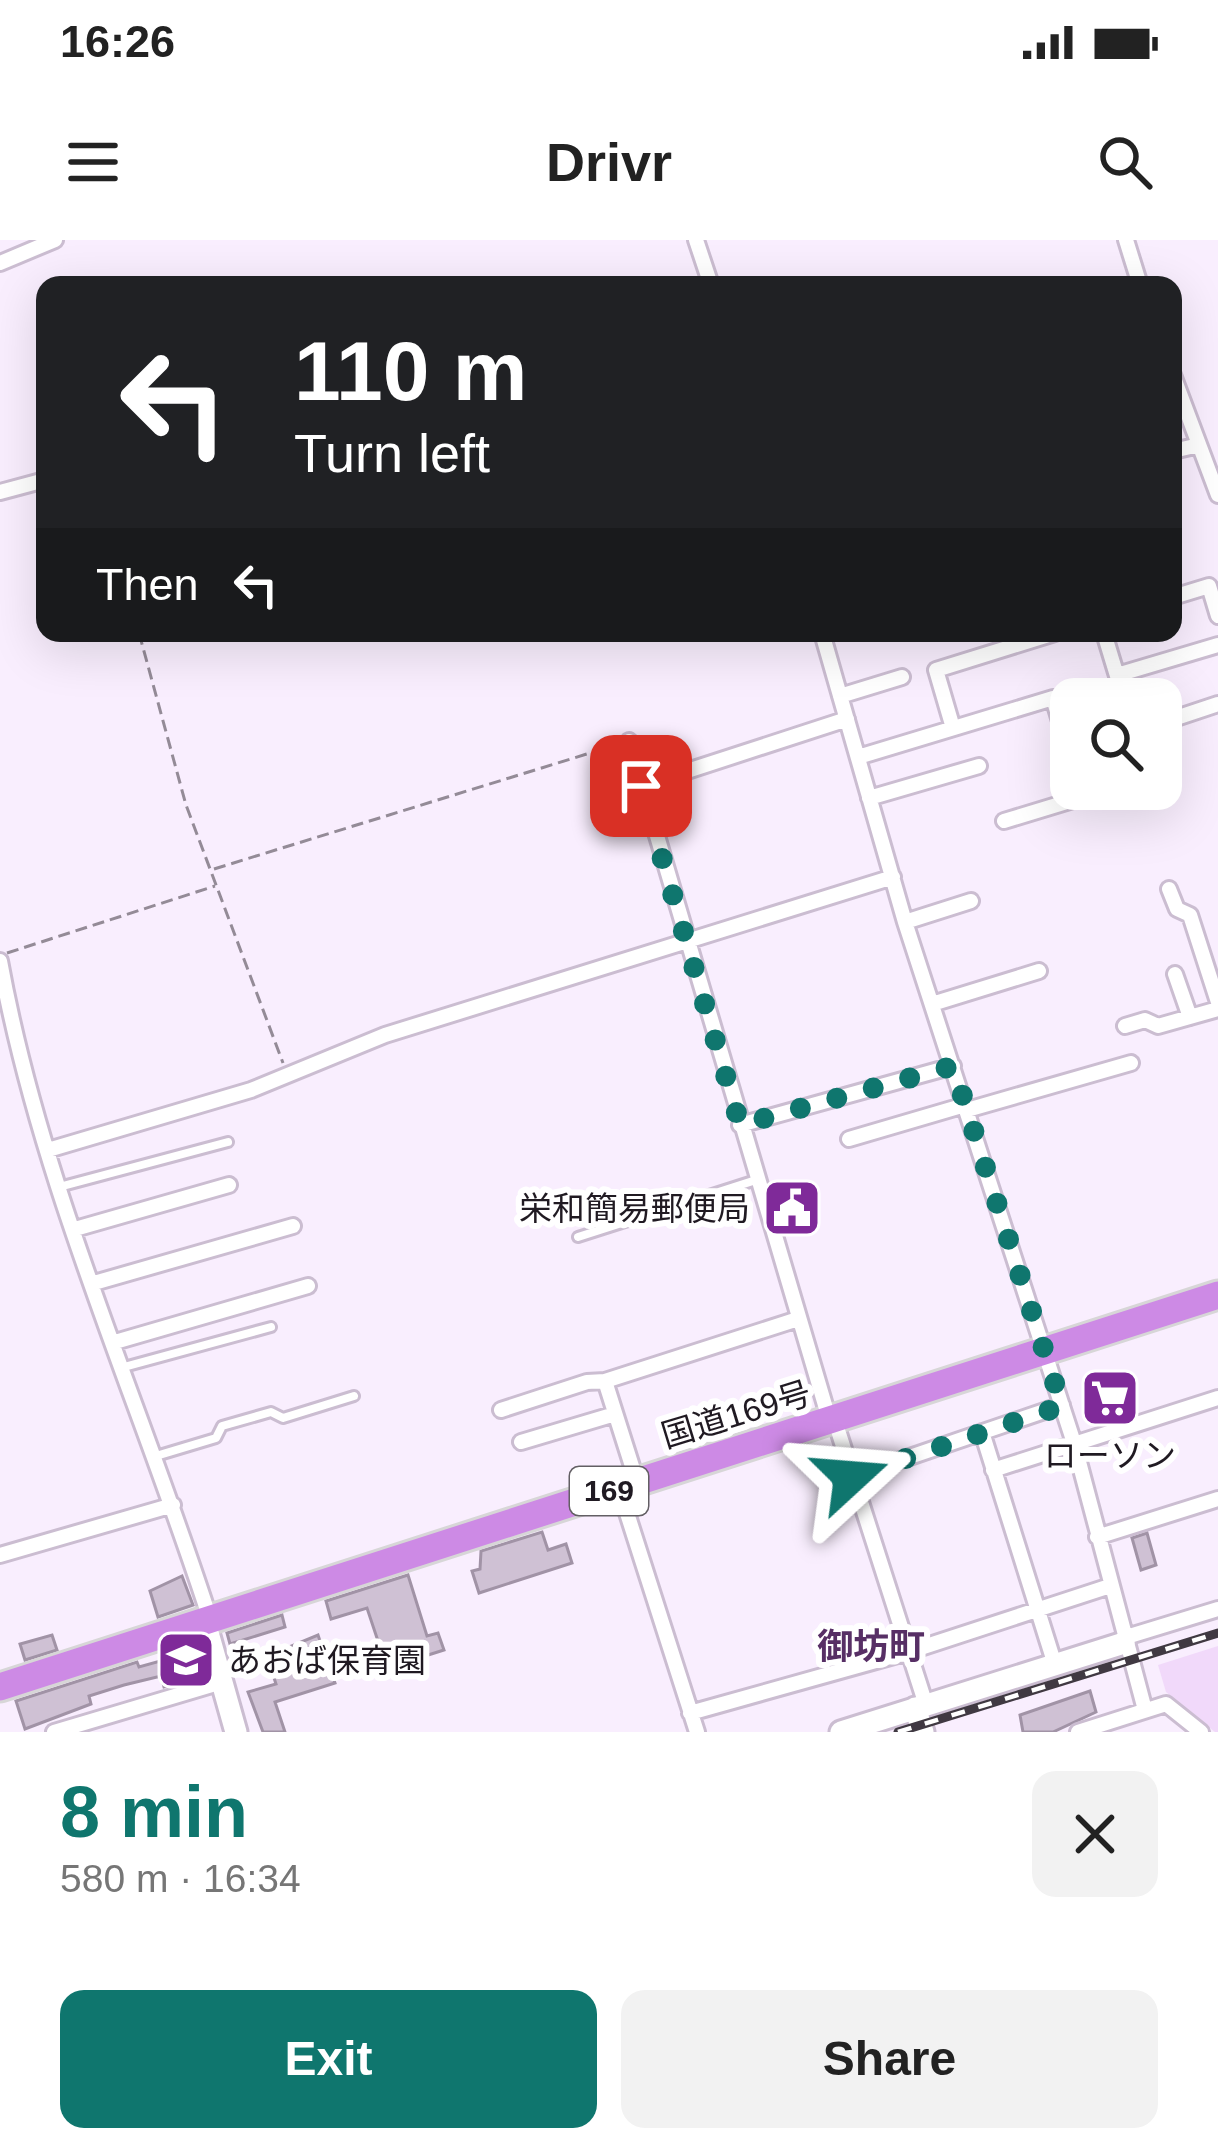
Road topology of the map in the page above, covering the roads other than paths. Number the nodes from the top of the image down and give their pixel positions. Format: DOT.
graph roads {
  1 [pos="56,240"];
  2 [pos="696,240"];
  3 [pos="1126,240"];
  4 [pos="1,257"];
  5 [pos="708,276"];
  6 [pos="1137,276"];
  7 [pos="1182,399"];
  8 [pos="1199,445"];
  9 [pos="1182,449"];
  10 [pos="36,482"];
  11 [pos="0,492"];
  12 [pos="1218,495"];
  13 [pos="1182,594"];
  14 [pos="1218,616"];
  15 [pos="825,642"];
  16 [pos="1026,642"];
  17 [pos="1107,642"];
  18 [pos="1218,645"];
  19 [pos="1117,675"];
  20 [pos="902,677"];
  21 [pos="1118,678"];
  22 [pos="840,696"];
  23 [pos="1050,699"];
  24 [pos="1218,704"];
  25 [pos="1182,715"];
  26 [pos="847,719"];
  27 [pos="953,728"];
  28 [pos="629,741"];
  29 [pos="858,757"];
  30 [pos="979,766"];
  31 [pos="641,786"];
  32 [pos="869,798"];
  33 [pos="1050,806"];
  34 [pos="1004,821"];
  35 [pos="893,877"];
  36 [pos="1169,889"];
  37 [pos="971,901"];
  38 [pos="905,922"];
  39 [pos="686,944"];
  40 [pos="0,958"];
  41 [pos="1040,971"];
  42 [pos="1175,974"];
  43 [pos="932,1004"];
  44 [pos="1218,1005"];
  45 [pos="1190,1017"];
  46 [pos="6,1024"];
  47 [pos="1125,1026"];
  48 [pos="1131,1063"];
  49 [pos="953,1066"];
  50 [pos="966,1107"];
  51 [pos="740,1125"];
  52 [pos="849,1139"];
  53 [pos="228,1142"];
  54 [pos="48,1150"];
  55 [pos="756,1180"];
  56 [pos="229,1185"];
  57 [pos="59,1187"];
  58 [pos="293,1226"];
  59 [pos="75,1229"];
  60 [pos="578,1237"];
  61 [pos="94,1283"];
  62 [pos="308,1286"];
  63 [pos="1218,1295"];
  64 [pos="798,1319"];
  65 [pos="272,1327"];
  66 [pos="115,1342"];
  67 [pos="1045,1350"];
  68 [pos="124,1367"];
  69 [pos="605,1382"];
  70 [pos="354,1396"];
  71 [pos="1218,1398"];
  72 [pos="1062,1406"];
  73 [pos="501,1410"];
  74 [pos="615,1414"];
  75 [pos="833,1422"];
  76 [pos="982,1432"];
  77 [pos="520,1442"];
  78 [pos="1074,1443"];
  79 [pos="156,1456"];
  80 [pos="993,1469"];
  81 [pos="851,1477"];
  82 [pos="628,1485"];
  83 [pos="1218,1499"];
  84 [pos="173,1505"];
  85 [pos="1097,1537"];
  86 [pos="0,1555"];
  87 [pos="1110,1586"];
  88 [pos="1218,1609"];
  89 [pos="1037,1610"];
  90 [pos="207,1620"];
  91 [pos="1123,1641"];
  92 [pos="908,1652"];
  93 [pos="1054,1664"];
  94 [pos="223,1682"];
  95 [pos="1,1683"];
  96 [pos="920,1706"];
  97 [pos="1145,1710"];
  98 [pos="691,1713"];
  99 [pos="54,1732"];
  100 [pos="236,1732"];
  101 [pos="697,1732"];
  102 [pos="841,1732"];
  103 [pos="923,1732"];
  104 [pos="1078,1732"];
  105 [pos="1201,1732"];
  1 -- 4 [label="street"];
  2 -- 5 [label="street"];
  3 -- 6 [label="street"];
  7 -- 8 [label="street"];
  8 -- 9 [label="street"];
  8 -- 12 [label="street"];
  10 -- 11 [label="street"];
  13 -- 14 [label="street"];
  15 -- 22 [label="street"];
  16 -- 27 [label="street"];
  17 -- 19 [label="street"];
  18 -- 19 [label="street"];
  19 -- 21 [label="street"];
  20 -- 22 [label="street"];
  22 -- 26 [label="street"];
  23 -- 27 [label="street"];
  24 -- 25 [label="street"];
  26 -- 29 [label="street"];
  26 -- 31 [label="street"];
  27 -- 29 [label="street"];
  28 -- 31 [label="street"];
  29 -- 32 [label="street"];
  30 -- 32 [label="street"];
  31 -- 39 [label="street"];
  32 -- 35 [label="street"];
  33 -- 34 [label="street"];
  35 -- 38 [label="street"];
  35 -- 39 [label="street"];
  36 -- 44 [label="street"];
  37 -- 38 [label="street"];
  38 -- 43 [label="street"];
  39 -- 51 [label="street"];
  39 -- 54 [label="street"];
  40 -- 46 [label="street"];
  41 -- 43 [label="street"];
  42 -- 45 [label="street"];
  43 -- 49 [label="street"];
  44 -- 45 [label="street"];
  45 -- 47 [label="street"];
  46 -- 54 [label="street"];
  48 -- 50 [label="street"];
  49 -- 50 [label="street"];
  49 -- 51 [label="street"];
  50 -- 52 [label="street"];
  50 -- 67 [label="street"];
  51 -- 55 [label="street"];
  53 -- 57 [label="lane"];
  54 -- 57 [label="street"];
  55 -- 60 [label="lane"];
  55 -- 64 [label="street"];
  56 -- 59 [label="street"];
  57 -- 59 [label="street"];
  58 -- 61 [label="street"];
  59 -- 61 [label="street"];
  61 -- 66 [label="street"];
  62 -- 66 [label="street"];
  63 -- 67 [label="highway, 国道169号 / 169"];
  64 -- 69 [label="street"];
  64 -- 75 [label="street"];
  65 -- 68 [label="lane"];
  66 -- 68 [label="street"];
  67 -- 72 [label="street"];
  67 -- 75 [label="highway, 国道169号 / 169"];
  68 -- 79 [label="street"];
  69 -- 73 [label="street"];
  69 -- 74 [label="street"];
  70 -- 79 [label="lane"];
  71 -- 78 [label="street"];
  72 -- 76 [label="street"];
  72 -- 78 [label="street"];
  74 -- 77 [label="street"];
  74 -- 82 [label="street"];
  75 -- 81 [label="street"];
  75 -- 82 [label="highway, 国道169号 / 169"];
  76 -- 80 [label="street"];
  76 -- 81 [label="street"];
  78 -- 80 [label="street"];
  78 -- 85 [label="street"];
  79 -- 84 [label="street"];
  80 -- 89 [label="street"];
  81 -- 92 [label="street"];
  82 -- 90 [label="highway, 国道169号 / 169"];
  82 -- 98 [label="street"];
  83 -- 85 [label="street"];
  84 -- 86 [label="street"];
  84 -- 90 [label="street"];
  85 -- 87 [label="street"];
  87 -- 89 [label="street"];
  87 -- 91 [label="street"];
  88 -- 91 [label="street"];
  89 -- 92 [label="street"];
  89 -- 93 [label="street"];
  90 -- 94 [label="street"];
  90 -- 95 [label="highway, 国道169号 / 169"];
  91 -- 93 [label="street"];
  91 -- 97 [label="street"];
  92 -- 96 [label="street"];
  92 -- 98 [label="street"];
  93 -- 96 [label="street"];
  94 -- 99 [label="street"];
  94 -- 100 [label="street"];
  96 -- 102 [label="street"];
  96 -- 103 [label="street"];
  97 -- 104 [label="street"];
  97 -- 105 [label="street"];
  98 -- 101 [label="street"];
}
